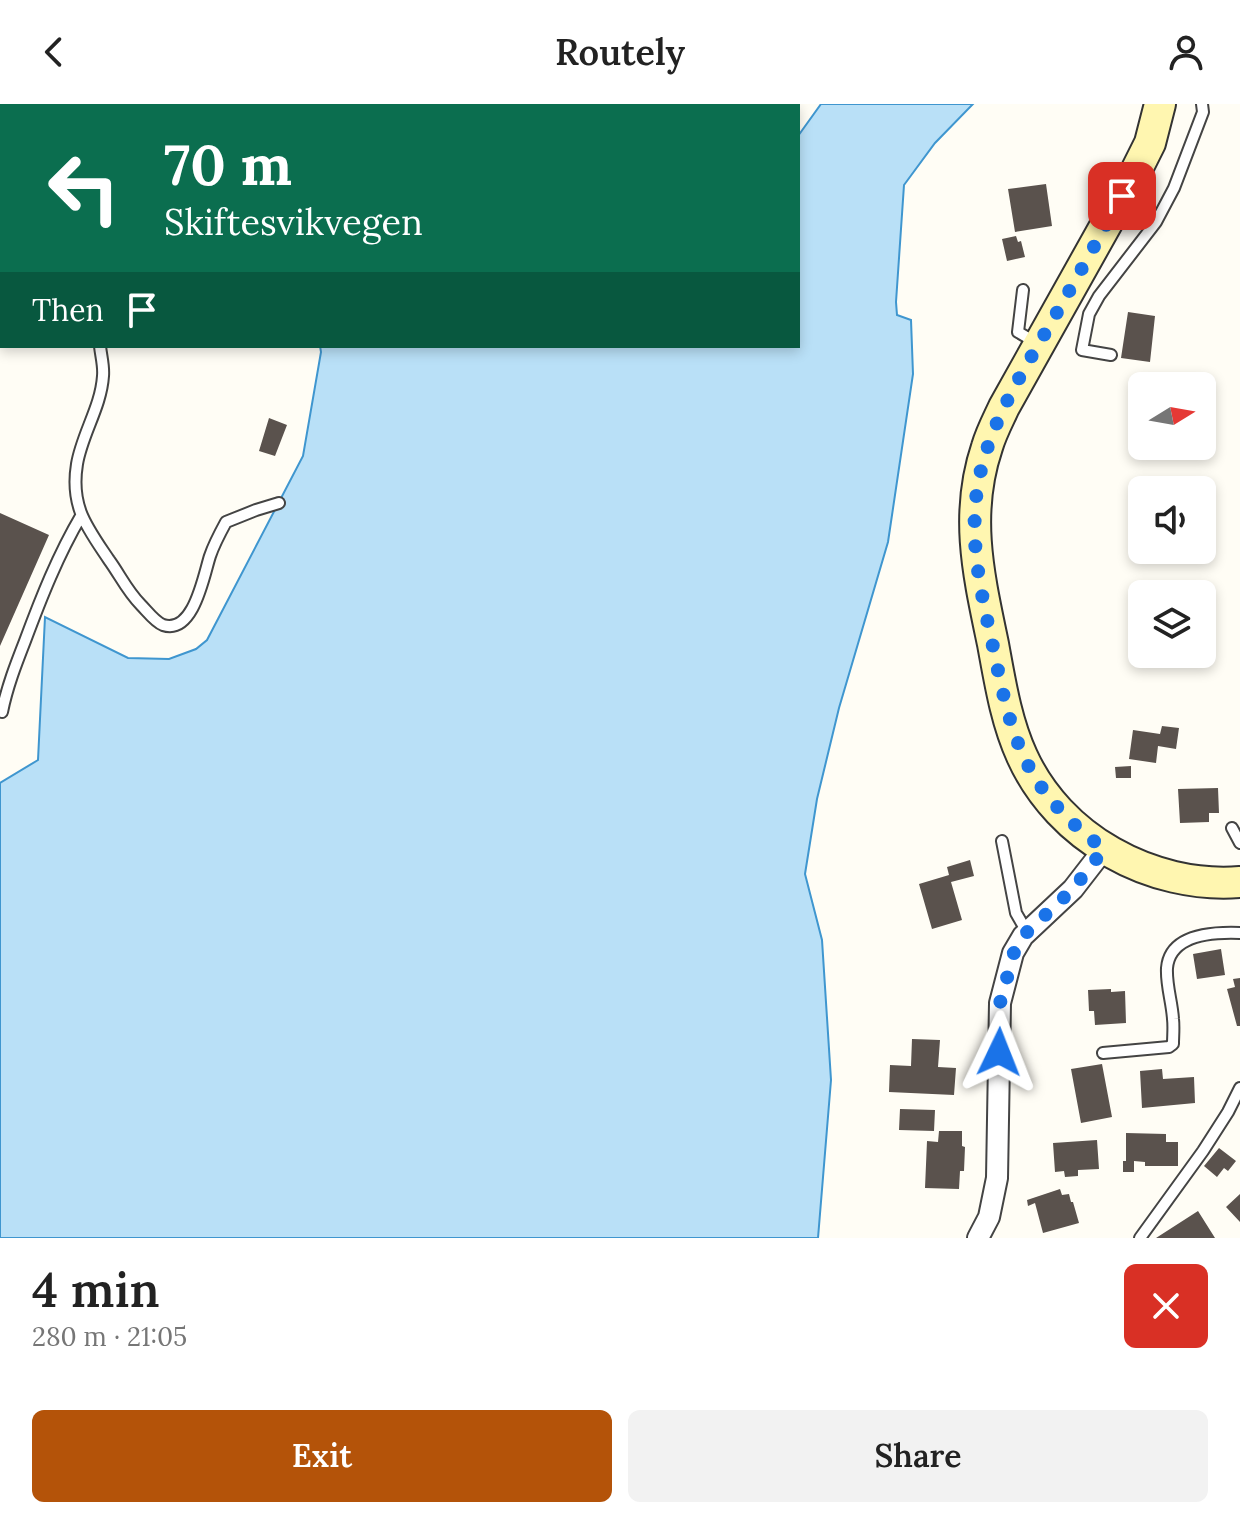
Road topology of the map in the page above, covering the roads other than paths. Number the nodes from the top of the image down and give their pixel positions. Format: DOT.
graph roads {
  1 [pos="1160,104"];
  2 [pos="1202,104"];
  3 [pos="1023,290"];
  4 [pos="1039,344"];
  5 [pos="100,348"];
  6 [pos="1111,355"];
  7 [pos="279,503"];
  8 [pos="81,516"];
  9 [pos="2,712"];
  10 [pos="1232,828"];
  11 [pos="1002,841"];
  12 [pos="1240,843"];
  13 [pos="1104,849"];
  14 [pos="1240,882"];
  15 [pos="1027,932"];
  16 [pos="1240,933"];
  17 [pos="1103,1053"];
  18 [pos="1240,1088"];
  19 [pos="978,1238"];
  20 [pos="1140,1238"];
  1 -- 4 [label="main road"];
  2 -- 6 [label="lane"];
  3 -- 4 [label="lane"];
  4 -- 13 [label="main road"];
  5 -- 8 [label="lane"];
  7 -- 8 [label="lane"];
  8 -- 9 [label="lane"];
  10 -- 12 [label="lane"];
  11 -- 15 [label="lane"];
  13 -- 14 [label="main road"];
  13 -- 15 [label="street"];
  15 -- 19 [label="street"];
  16 -- 17 [label="lane"];
  18 -- 20 [label="lane"];
}
